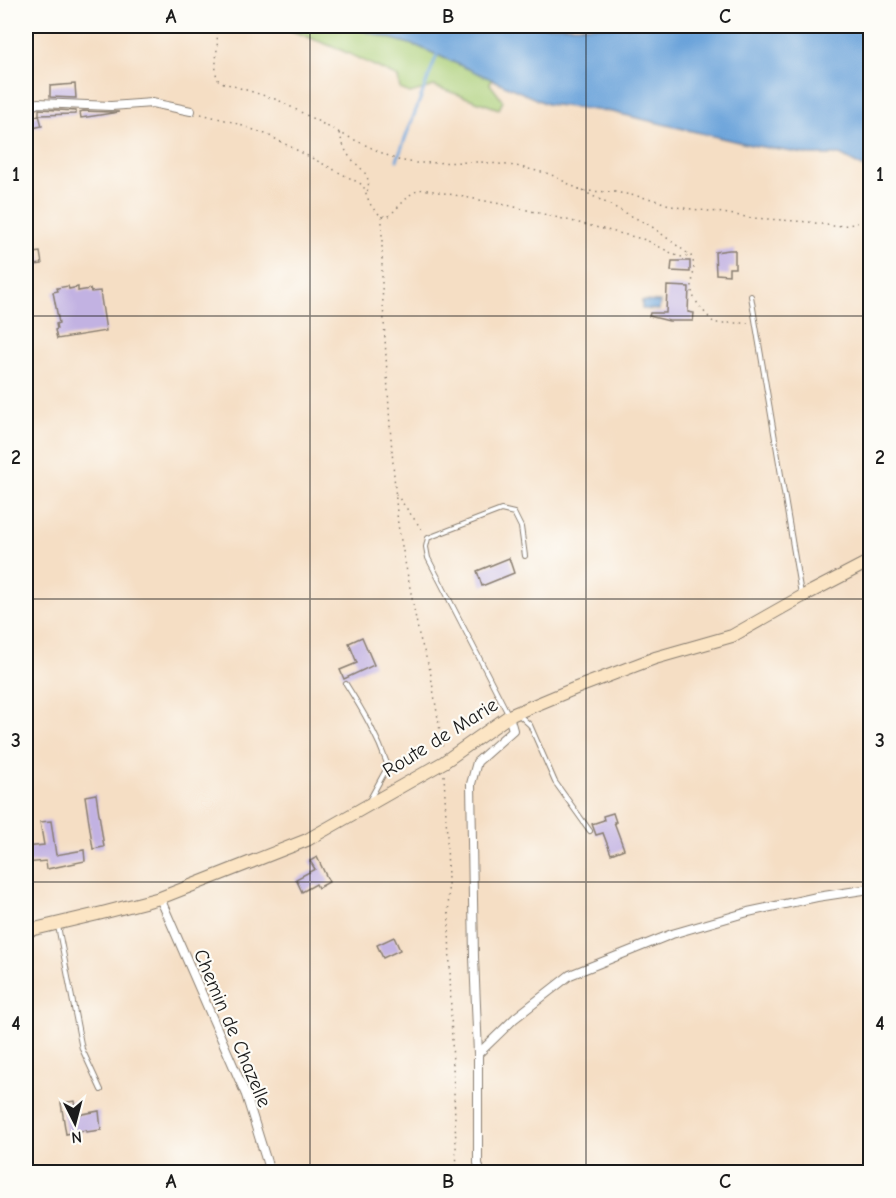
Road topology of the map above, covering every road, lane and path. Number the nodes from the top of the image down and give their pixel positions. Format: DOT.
graph roads {
  1 [pos="215,26"];
  2 [pos="26,109"];
  3 [pos="191,111"];
  4 [pos="338,132"];
  5 [pos="582,191"];
  6 [pos="366,194"];
  7 [pos="382,216"];
  8 [pos="870,219"];
  9 [pos="691,256"];
  10 [pos="752,296"];
  11 [pos="756,324"];
  12 [pos="395,493"];
  13 [pos="428,538"];
  14 [pos="525,556"];
  15 [pos="870,561"];
  16 [pos="801,597"];
  17 [pos="346,684"];
  18 [pos="513,714"];
  19 [pos="444,762"];
  20 [pos="367,805"];
  21 [pos="590,831"];
  22 [pos="870,889"];
  23 [pos="160,898"];
  24 [pos="58,923"];
  25 [pos="26,931"];
  26 [pos="478,1054"];
  27 [pos="101,1090"];
  28 [pos="270,1173"];
  29 [pos="457,1173"];
  30 [pos="480,1173"];
  1 -- 4 [label="path"];
  2 -- 3 [label="street"];
  3 -- 6 [label="path"];
  4 -- 5 [label="path"];
  4 -- 6 [label="path"];
  5 -- 8 [label="path"];
  5 -- 9 [label="path"];
  6 -- 7 [label="path"];
  7 -- 9 [label="path"];
  7 -- 12 [label="path"];
  9 -- 11 [label="path"];
  10 -- 11 [label="lane"];
  11 -- 16 [label="lane"];
  12 -- 13 [label="path"];
  12 -- 19 [label="path"];
  13 -- 14 [label="lane"];
  13 -- 18 [label="lane"];
  15 -- 16 [label="street, Route de Marie"];
  16 -- 18 [label="street, Route de Marie"];
  17 -- 20 [label="lane"];
  18 -- 19 [label="street, Route de Marie"];
  18 -- 21 [label="lane"];
  18 -- 26 [label="street"];
  19 -- 20 [label="street, Route de Marie"];
  19 -- 29 [label="path"];
  20 -- 23 [label="street, Route de Marie"];
  22 -- 26 [label="street"];
  23 -- 24 [label="street, Route de Marie"];
  23 -- 28 [label="street, Chemin de Chazelle"];
  24 -- 25 [label="street, Route de Marie"];
  24 -- 27 [label="lane"];
  26 -- 30 [label="street"];
}
